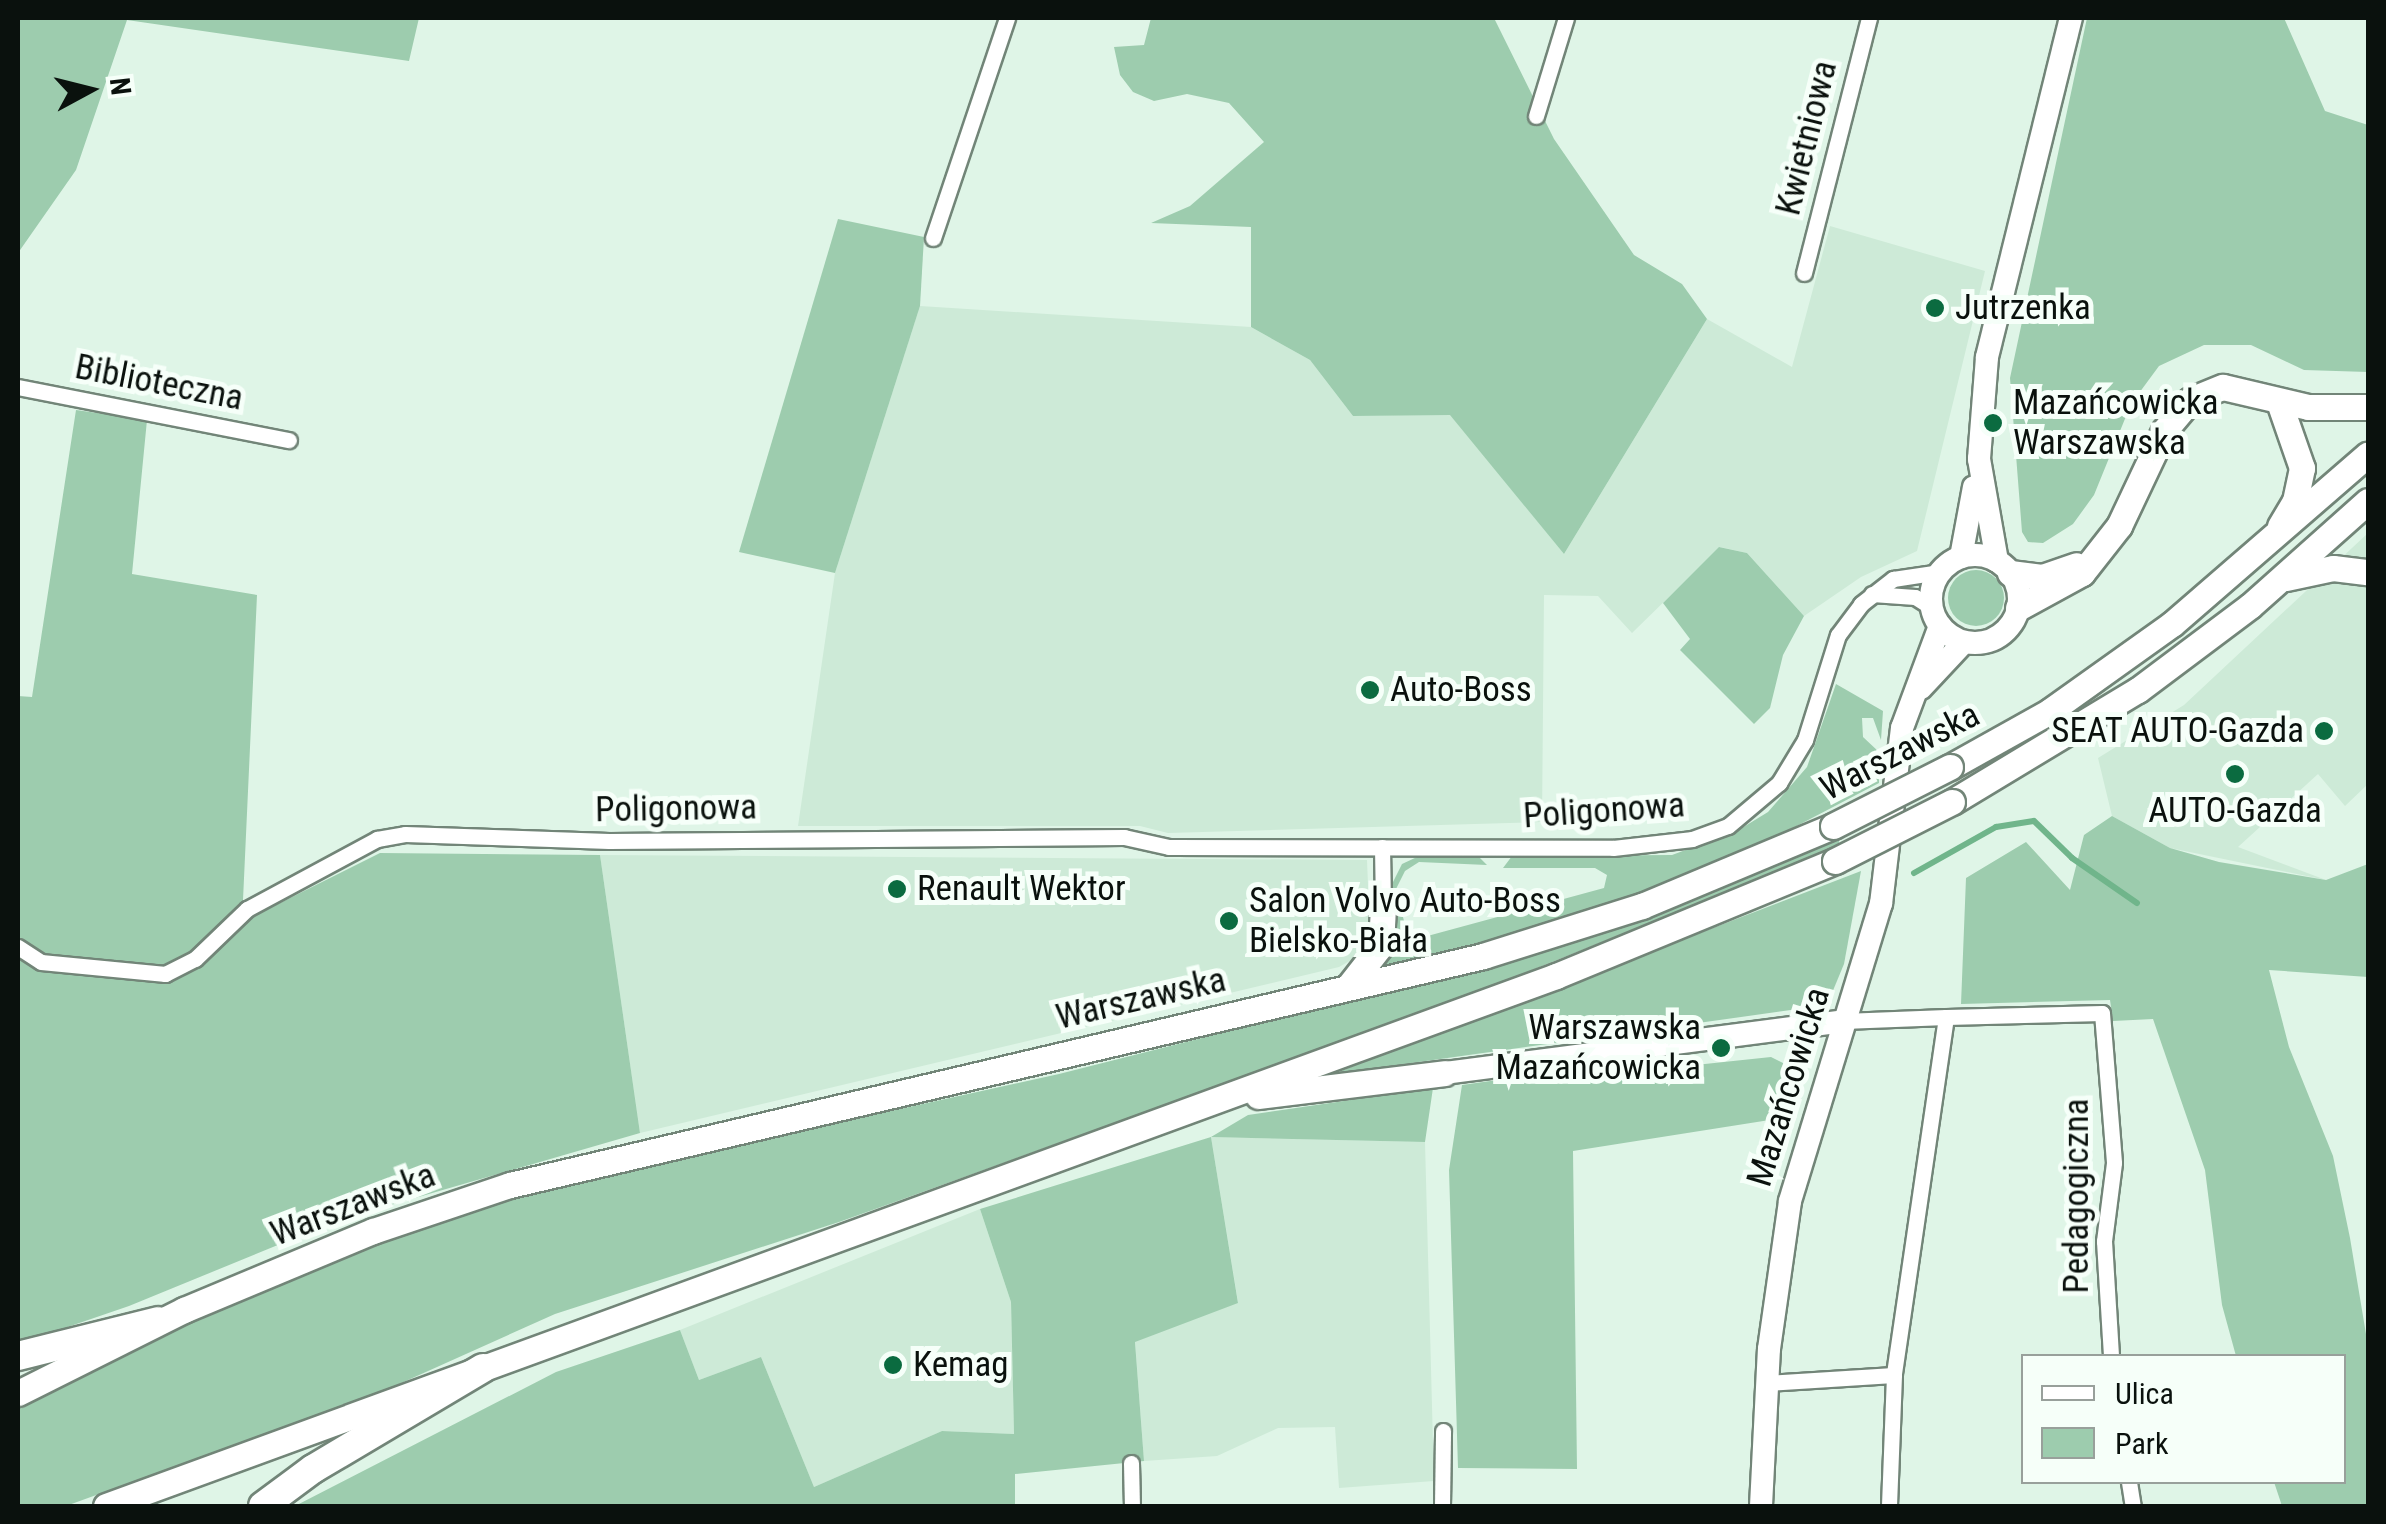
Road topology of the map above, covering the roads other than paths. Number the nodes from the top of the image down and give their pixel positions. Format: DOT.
graph roads {
  1 [pos="1007,18"];
  2 [pos="1566,18"];
  3 [pos="1868,18"];
  4 [pos="2072,18"];
  5 [pos="1536,116"];
  6 [pos="933,238"];
  7 [pos="1804,274"];
  8 [pos="18,387"];
  9 [pos="2279,402"];
  10 [pos="2368,407"];
  11 [pos="289,440"];
  12 [pos="2368,454"];
  13 [pos="1980,459"];
  14 [pos="2368,501"];
  15 [pos="2267,547"];
  16 [pos="2094,556"];
  17 [pos="1960,557"];
  18 [pos="2004,567"];
  19 [pos="1940,572"];
  20 [pos="2368,572"];
  21 [pos="2282,579"];
  22 [pos="1872,594"];
  23 [pos="2018,608"];
  24 [pos="1936,617"];
  25 [pos="1964,642"];
  26 [pos="1915,694"];
  27 [pos="1382,847"];
  28 [pos="1383,906"];
  29 [pos="18,946"];
  30 [pos="1348,987"];
  31 [pos="1946,1017"];
  32 [pos="1843,1021"];
  33 [pos="1445,1073"];
  34 [pos="1213,1101"];
  35 [pos="158,1321"];
  36 [pos="2111,1354"];
  37 [pos="18,1356"];
  38 [pos="483,1368"];
  39 [pos="1894,1375"];
  40 [pos="1766,1382"];
  41 [pos="18,1393"];
  42 [pos="1442,1432"];
  43 [pos="1131,1463"];
  44 [pos="106,1506"];
  45 [pos="263,1506"];
  46 [pos="1132,1506"];
  47 [pos="1442,1506"];
  48 [pos="1762,1506"];
  49 [pos="1889,1506"];
  1 -- 6 [label="street"];
  2 -- 5 [label="street"];
  3 -- 7 [label="street, Kwietniowa"];
  4 -- 13 [label="street"];
  8 -- 11 [label="street, Biblioteczna"];
  9 -- 10 [label="main road"];
  9 -- 15 [label="main road"];
  9 -- 16 [label="main road"];
  12 -- 15 [label="main road, Warszawska"];
  13 -- 17 [label="street"];
  13 -- 18 [label="street"];
  14 -- 21 [label="main road, Warszawska"];
  15 -- 30 [label="main road, Warszawska, bridge"];
  16 -- 18 [label="main road"];
  16 -- 23 [label="main road"];
  17 -- 18 [label="street"];
  17 -- 19 [label="street"];
  18 -- 23 [label="street"];
  19 -- 22 [label="street, Poligonowa"];
  19 -- 24 [label="street"];
  20 -- 21 [label="main road"];
  21 -- 34 [label="main road, Warszawska, bridge"];
  22 -- 24 [label="street"];
  22 -- 27 [label="street, Poligonowa"];
  23 -- 25 [label="street"];
  24 -- 25 [label="street"];
  24 -- 26 [label="street, Mazańcowicka"];
  25 -- 26 [label="street, Mazańcowicka"];
  26 -- 32 [label="street, Mazańcowicka"];
  27 -- 28 [label="street"];
  27 -- 29 [label="street, Poligonowa"];
  28 -- 30 [label="main road"];
  30 -- 35 [label="main road, Warszawska"];
  31 -- 32 [label="street, Pedagogiczna"];
  31 -- 36 [label="street, Pedagogiczna"];
  31 -- 39 [label="street"];
  32 -- 33 [label="street"];
  32 -- 40 [label="street, Mazańcowicka"];
  33 -- 34 [label="main road"];
  34 -- 38 [label="main road, Warszawska"];
  35 -- 37 [label="highway"];
  35 -- 41 [label="main road, Warszawska"];
  38 -- 44 [label="main road, Warszawska"];
  38 -- 45 [label="highway"];
  39 -- 40 [label="street"];
  39 -- 49 [label="street"];
  40 -- 48 [label="street, Mazańcowicka"];
  42 -- 47 [label="street"];
  43 -- 46 [label="street"];
}
